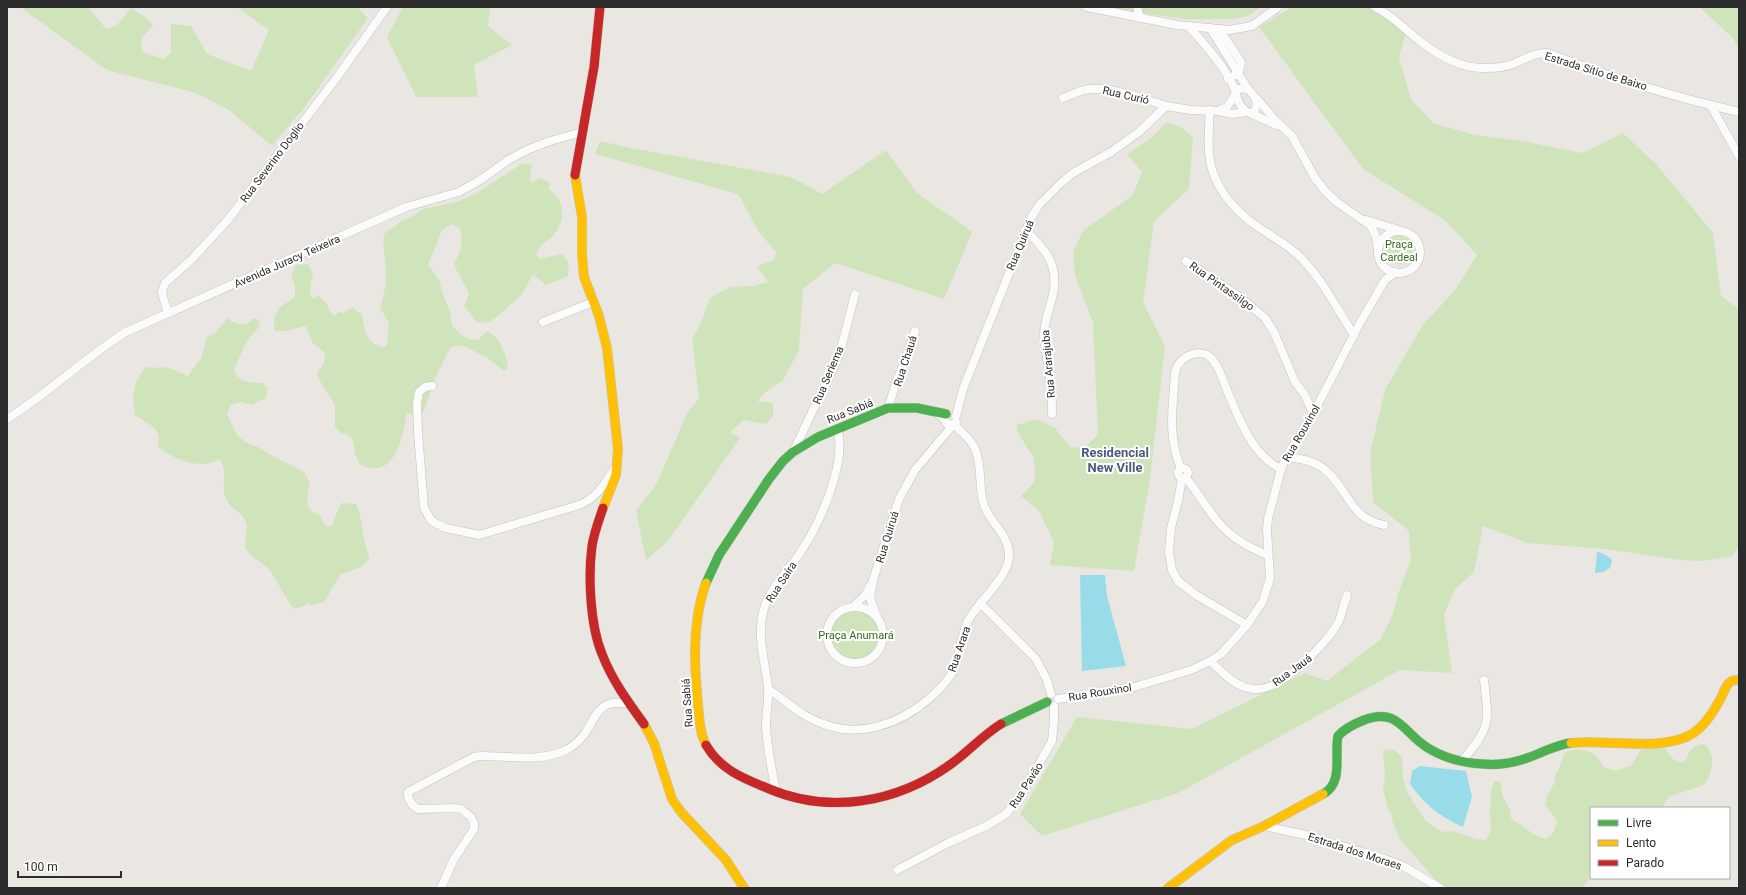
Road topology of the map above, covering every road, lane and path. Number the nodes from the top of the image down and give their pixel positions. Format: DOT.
graph roads {
  1 [pos="387,7"];
  2 [pos="600,7"];
  3 [pos="1087,7"];
  4 [pos="1278,7"];
  5 [pos="1375,7"];
  6 [pos="1137,8"];
  7 [pos="1104,9"];
  8 [pos="1136,17"];
  9 [pos="1189,27"];
  10 [pos="1213,30"];
  11 [pos="1200,39"];
  12 [pos="1239,73"];
  13 [pos="1228,79"];
  14 [pos="1248,89"];
  15 [pos="1235,93"];
  16 [pos="1063,98"];
  17 [pos="1257,99"];
  18 [pos="1166,106"];
  19 [pos="1711,106"];
  20 [pos="1214,110"];
  21 [pos="1248,112"];
  22 [pos="1739,112"];
  23 [pos="1284,128"];
  24 [pos="582,132"];
  25 [pos="1739,156"];
  26 [pos="1360,218"];
  27 [pos="1026,230"];
  28 [pos="1402,231"];
  29 [pos="1378,251"];
  30 [pos="1186,261"];
  31 [pos="1386,268"];
  32 [pos="1396,272"];
  33 [pos="1385,280"];
  34 [pos="855,294"];
  35 [pos="593,302"];
  36 [pos="168,312"];
  37 [pos="1343,316"];
  38 [pos="543,322"];
  39 [pos="1360,323"];
  40 [pos="915,331"];
  41 [pos="1354,335"];
  42 [pos="432,386"];
  43 [pos="895,392"];
  44 [pos="1305,395"];
  45 [pos="1321,399"];
  46 [pos="899,406"];
  47 [pos="888,408"];
  48 [pos="1052,414"];
  49 [pos="1313,414"];
  50 [pos="7,419"];
  51 [pos="951,419"];
  52 [pos="837,429"];
  53 [pos="793,452"];
  54 [pos="1286,457"];
  55 [pos="618,462"];
  56 [pos="1281,469"];
  57 [pos="1185,474"];
  58 [pos="1384,525"];
  59 [pos="1268,542"];
  60 [pos="1255,549"];
  61 [pos="1268,554"];
  62 [pos="873,580"];
  63 [pos="1347,594"];
  64 [pos="980,603"];
  65 [pos="853,607"];
  66 [pos="877,617"];
  67 [pos="1247,625"];
  68 [pos="1210,661"];
  69 [pos="1484,680"];
  70 [pos="1739,680"];
  71 [pos="768,689"];
  72 [pos="1052,700"];
  73 [pos="629,703"];
  74 [pos="1462,761"];
  75 [pos="776,792"];
  76 [pos="1264,826"];
  77 [pos="897,870"];
  78 [pos="441,888"];
  79 [pos="744,888"];
  80 [pos="1168,888"];
  81 [pos="1440,888"];
  1 -- 36 [label="street, Rua Severino Doglio"];
  2 -- 24 [label="street"];
  3 -- 7 [label="street"];
  4 -- 10 [label="street"];
  5 -- 19 [label="street, Estrada Sítio de Baixo"];
  6 -- 8 [label="street"];
  7 -- 8 [label="street"];
  8 -- 9 [label="street"];
  9 -- 10 [label="street"];
  9 -- 11 [label="street"];
  10 -- 11 [label="street"];
  10 -- 12 [label="street"];
  11 -- 13 [label="street"];
  12 -- 13 [label="street"];
  12 -- 14 [label="street"];
  13 -- 15 [label="street"];
  14 -- 15 [label="street"];
  14 -- 17 [label="street"];
  15 -- 20 [label="street"];
  15 -- 21 [label="street"];
  16 -- 18 [label="street, Rua Curió"];
  17 -- 21 [label="street"];
  17 -- 23 [label="street"];
  18 -- 20 [label="street"];
  18 -- 27 [label="street, Rua Quiruá"];
  19 -- 22 [label="street, Estrada Sítio de Baixo"];
  19 -- 25 [label="street"];
  20 -- 21 [label="street"];
  20 -- 37 [label="street"];
  21 -- 23 [label="street"];
  23 -- 26 [label="street"];
  24 -- 35 [label="street"];
  24 -- 36 [label="street, Avenida Juracy Teixeira"];
  26 -- 28 [label="street"];
  26 -- 29 [label="street"];
  27 -- 48 [label="street, Rua Ararajuba"];
  27 -- 51 [label="street, Rua Quiruá"];
  28 -- 29 [label="street"];
  28 -- 32 [label="street"];
  29 -- 31 [label="street"];
  30 -- 44 [label="street, Rua Pintassilgo"];
  31 -- 32 [label="street"];
  31 -- 33 [label="street, Rua Rouxinol"];
  32 -- 33 [label="street, Rua Rouxinol"];
  33 -- 39 [label="street, Rua Rouxinol"];
  34 -- 53 [label="street, Rua Seriema"];
  35 -- 38 [label="street"];
  35 -- 55 [label="street"];
  36 -- 50 [label="street, Avenida Juracy Teixeira"];
  37 -- 39 [label="street"];
  37 -- 41 [label="street"];
  39 -- 41 [label="street, Rua Rouxinol"];
  40 -- 43 [label="street, Rua Chauá"];
  41 -- 45 [label="street, Rua Rouxinol"];
  42 -- 55 [label="street"];
  43 -- 46 [label="street, Rua Chauá"];
  43 -- 47 [label="street, Rua Chauá"];
  44 -- 45 [label="street"];
  44 -- 49 [label="street, Rua Pintassilgo"];
  45 -- 49 [label="street, Rua Rouxinol"];
  46 -- 47 [label="street, Rua Sabiá"];
  46 -- 51 [label="street, Rua Sabiá"];
  47 -- 52 [label="street, Rua Sabiá"];
  49 -- 54 [label="street, Rua Rouxinol"];
  51 -- 62 [label="street, Rua Quiruá"];
  51 -- 64 [label="street, Rua Arara"];
  52 -- 53 [label="street, Rua Sabiá"];
  52 -- 71 [label="street, Rua Saíra"];
  53 -- 75 [label="street, Rua Sabiá"];
  54 -- 56 [label="street, Rua Rouxinol"];
  54 -- 58 [label="street"];
  55 -- 73 [label="street"];
  56 -- 57 [label="street"];
  56 -- 59 [label="street, Rua Rouxinol"];
  57 -- 60 [label="street"];
  57 -- 67 [label="street"];
  59 -- 60 [label="street"];
  59 -- 61 [label="street, Rua Rouxinol"];
  60 -- 61 [label="street"];
  61 -- 67 [label="street, Rua Rouxinol"];
  62 -- 65 [label="street"];
  62 -- 66 [label="street"];
  63 -- 68 [label="street, Rua Jauá"];
  64 -- 71 [label="street, Rua Arara"];
  64 -- 72 [label="street, Rua Pavão"];
  65 -- 66 [label="street"];
  65 -- 66 [label="street"];
  67 -- 68 [label="street, Rua Rouxinol"];
  68 -- 72 [label="street, Rua Rouxinol"];
  69 -- 74 [label="street"];
  70 -- 74 [label="street"];
  71 -- 75 [label="street, Rua Saíra"];
  72 -- 75 [label="street, Rua Sabiá"];
  72 -- 77 [label="street, Rua Pavão"];
  73 -- 78 [label="street"];
  73 -- 79 [label="street"];
  74 -- 76 [label="street"];
  76 -- 80 [label="street"];
  76 -- 81 [label="street, Estrada dos Moraes"];
}
